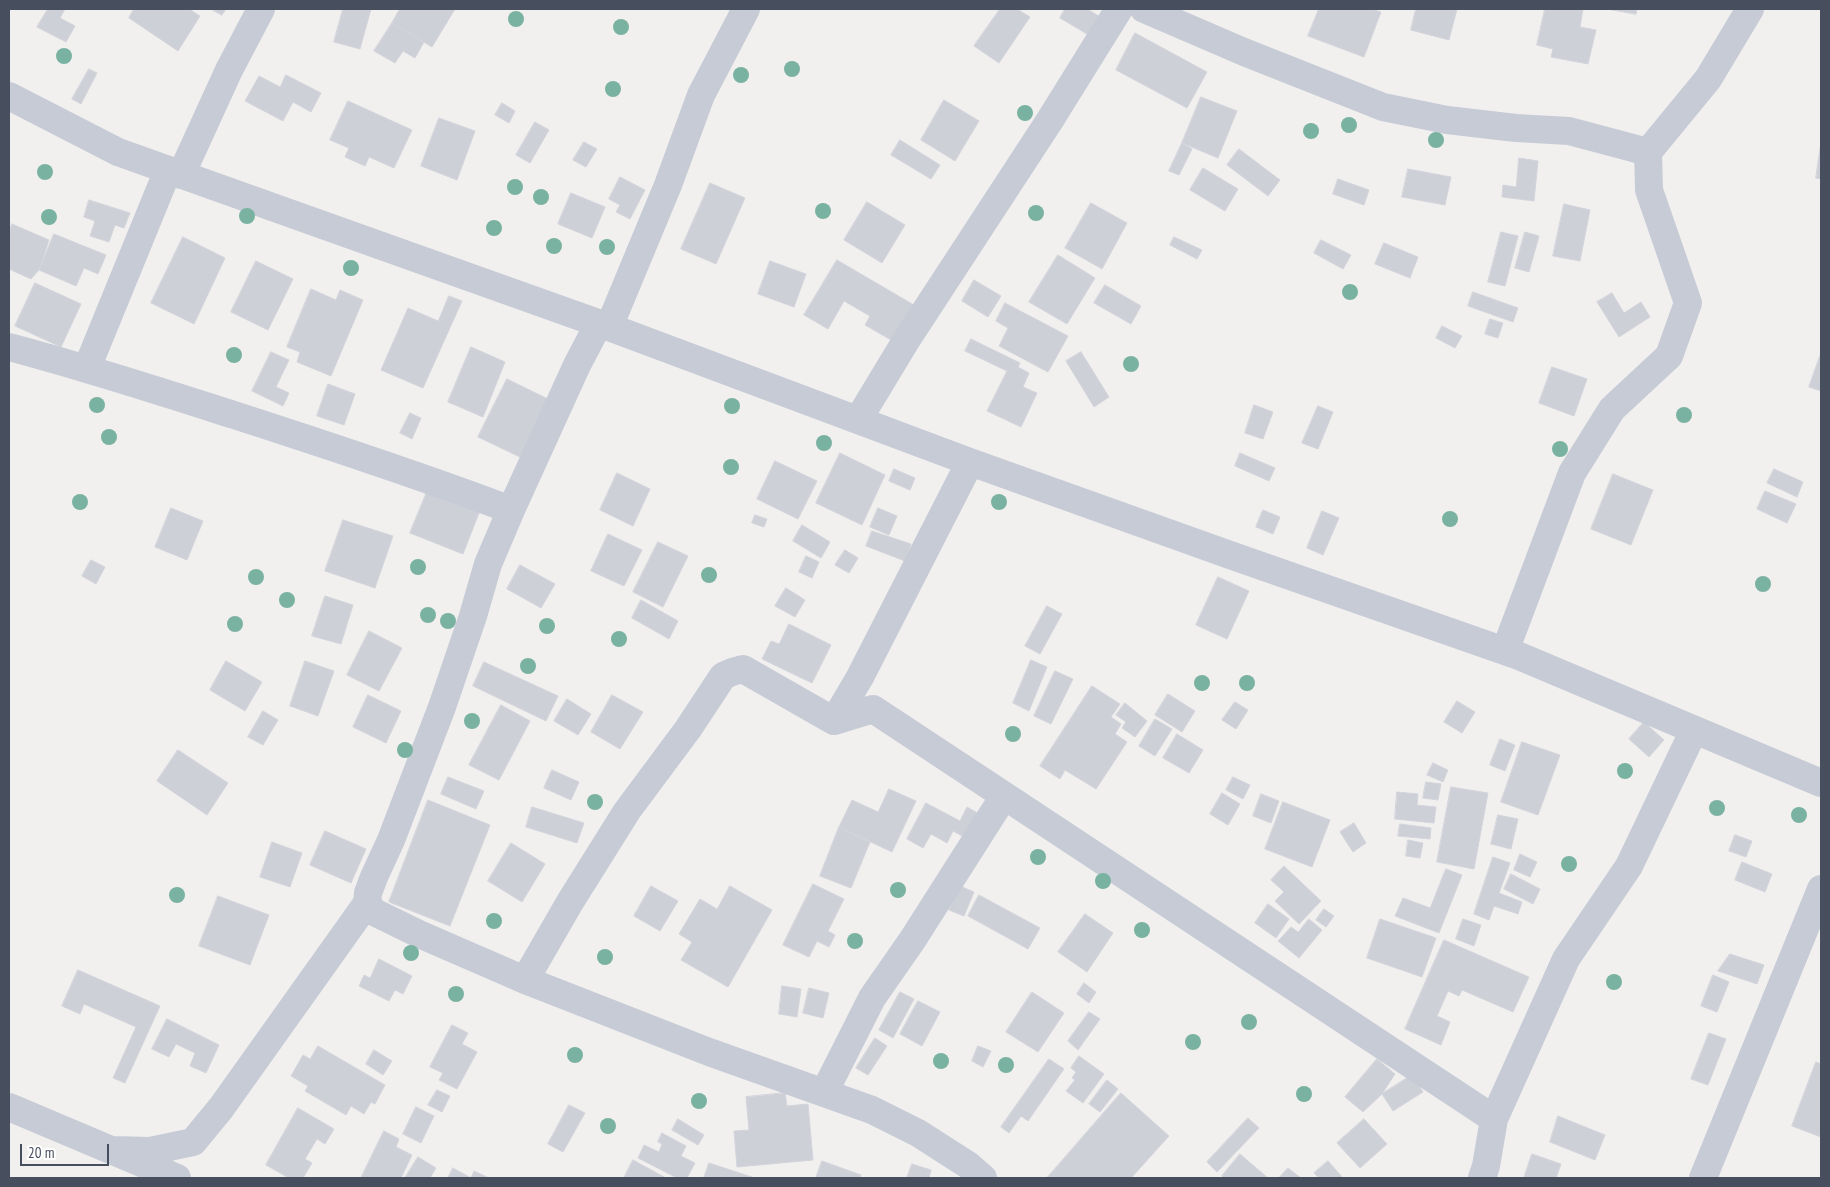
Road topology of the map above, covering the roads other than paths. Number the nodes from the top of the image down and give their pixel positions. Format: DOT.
graph roads {
  1 [pos="261,9"];
  2 [pos="746,9"];
  3 [pos="1119,9"];
  4 [pos="1144,9"];
  5 [pos="1750,9"];
  6 [pos="9,96"];
  7 [pos="1648,152"];
  8 [pos="174,172"];
  9 [pos="604,325"];
  10 [pos="9,346"];
  11 [pos="87,368"];
  12 [pos="858,420"];
  13 [pos="970,462"];
  14 [pos="511,510"];
  15 [pos="1505,651"];
  16 [pos="834,721"];
  17 [pos="1694,730"];
  18 [pos="1821,783"];
  19 [pos="1004,796"];
  20 [pos="1821,889"];
  21 [pos="367,903"];
  22 [pos="525,980"];
  23 [pos="824,1093"];
  24 [pos="9,1106"];
  25 [pos="1494,1119"];
  26 [pos="193,1142"];
  27 [pos="113,1150"];
  28 [pos="178,1178"];
  29 [pos="983,1178"];
  30 [pos="1482,1178"];
  31 [pos="1703,1178"];
  1 -- 8 [label="street"];
  2 -- 9 [label="street"];
  3 -- 12 [label="street"];
  4 -- 7 [label="street"];
  5 -- 7 [label="street"];
  6 -- 8 [label="street"];
  7 -- 15 [label="street"];
  8 -- 9 [label="street"];
  8 -- 11 [label="street"];
  9 -- 12 [label="street"];
  9 -- 14 [label="street"];
  10 -- 11 [label="street"];
  11 -- 14 [label="street"];
  12 -- 13 [label="street"];
  13 -- 15 [label="street"];
  13 -- 16 [label="street"];
  14 -- 21 [label="street"];
  15 -- 17 [label="street"];
  16 -- 19 [label="street"];
  16 -- 22 [label="street"];
  17 -- 18 [label="street"];
  17 -- 25 [label="street"];
  19 -- 23 [label="street"];
  19 -- 25 [label="street"];
  20 -- 31 [label="street"];
  21 -- 22 [label="street"];
  21 -- 26 [label="street"];
  22 -- 23 [label="street"];
  23 -- 29 [label="street"];
  24 -- 27 [label="street"];
  25 -- 30 [label="street"];
  26 -- 27 [label="street"];
  26 -- 28 [label="street"];
  27 -- 28 [label="street"];
}
